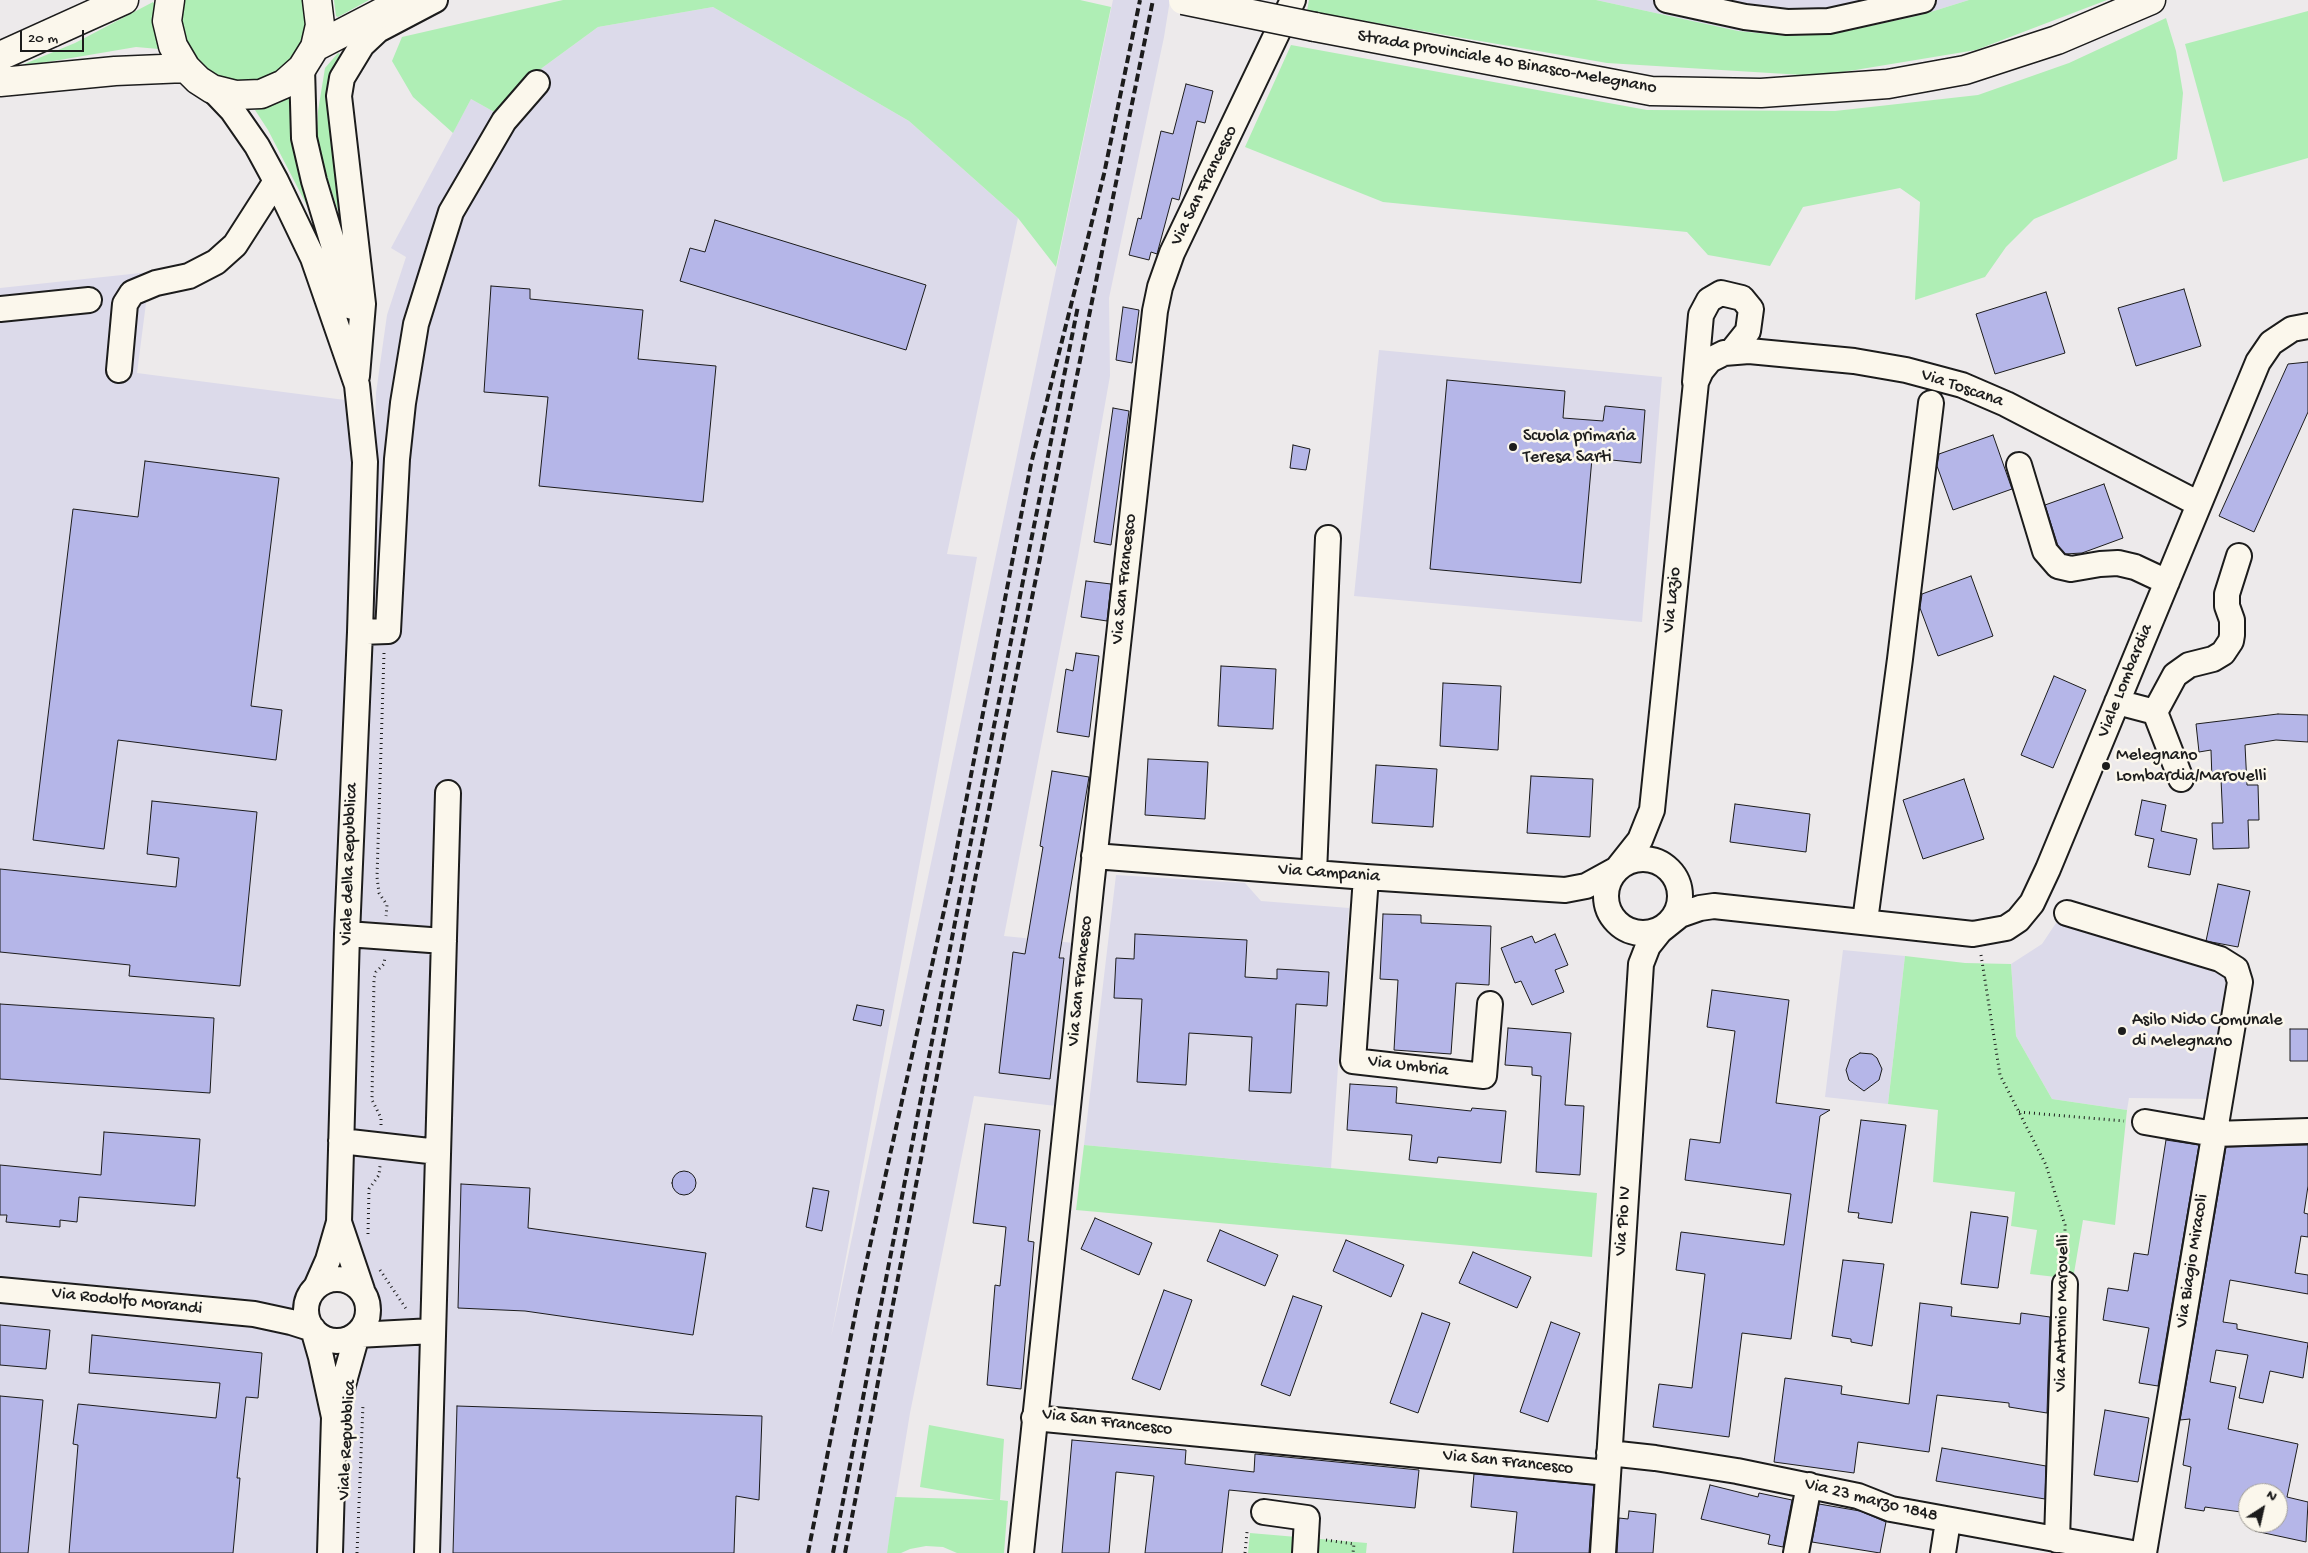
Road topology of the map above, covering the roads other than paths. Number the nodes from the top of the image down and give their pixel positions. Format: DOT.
graph roads {
  1 [pos="124,0"];
  2 [pos="170,0"];
  3 [pos="317,0"];
  4 [pos="420,0"];
  5 [pos="435,0"];
  6 [pos="1183,0"];
  7 [pos="1292,0"];
  8 [pos="1667,0"];
  9 [pos="1923,0"];
  10 [pos="2149,1"];
  11 [pos="0,56"];
  12 [pos="309,58"];
  13 [pos="186,68"];
  14 [pos="0,82"];
  15 [pos="537,83"];
  16 [pos="212,89"];
  17 [pos="276,181"];
  18 [pos="89,300"];
  19 [pos="0,309"];
  20 [pos="2308,326"];
  21 [pos="361,330"];
  22 [pos="1732,351"];
  23 [pos="119,370"];
  24 [pos="356,385"];
  25 [pos="1695,390"];
  26 [pos="1931,403"];
  27 [pos="397,459"];
  28 [pos="365,462"];
  29 [pos="2019,465"];
  30 [pos="2199,504"];
  31 [pos="1328,538"];
  32 [pos="2240,556"];
  33 [pos="2167,582"];
  34 [pos="360,632"];
  35 [pos="2117,702"];
  36 [pos="2155,712"];
  37 [pos="2181,779"];
  38 [pos="448,793"];
  39 [pos="1652,810"];
  40 [pos="1094,856"];
  41 [pos="1617,869"];
  42 [pos="1670,870"];
  43 [pos="1314,873"];
  44 [pos="1366,877"];
  45 [pos="1565,890"];
  46 [pos="1725,905"];
  47 [pos="2067,913"];
  48 [pos="1615,921"];
  49 [pos="1865,921"];
  50 [pos="1668,924"];
  51 [pos="347,934"];
  52 [pos="444,941"];
  53 [pos="1641,970"];
  54 [pos="1490,1004"];
  55 [pos="2145,1122"];
  56 [pos="2308,1131"];
  57 [pos="2214,1134"];
  58 [pos="341,1141"];
  59 [pos="438,1152"];
  60 [pos="339,1222"];
  61 [pos="2064,1284"];
  62 [pos="0,1290"];
  63 [pos="313,1290"];
  64 [pos="365,1295"];
  65 [pos="254,1314"];
  66 [pos="312,1330"];
  67 [pos="404,1331"];
  68 [pos="433,1331"];
  69 [pos="357,1335"];
  70 [pos="334,1417"];
  71 [pos="1034,1418"];
  72 [pos="1609,1463"];
  73 [pos="1809,1485"];
  74 [pos="1264,1512"];
  75 [pos="1948,1521"];
  76 [pos="2057,1540"];
  77 [pos="1305,1544"];
  78 [pos="330,1553"];
  79 [pos="426,1553"];
  80 [pos="1021,1553"];
  81 [pos="1603,1553"];
  82 [pos="1796,1553"];
  83 [pos="1943,1553"];
  84 [pos="2132,1553"];
  85 [pos="2144,1553"];
  1 -- 11 [label="main road"];
  2 -- 13 [label="main road"];
  3 -- 12 [label="main road"];
  4 -- 12 [label="main road"];
  5 -- 21 [label="street"];
  6 -- 10 [label="main road, Strada provinciale 40 Binasco-Melegnano, bridge"];
  7 -- 40 [label="street, Via San Francesco"];
  8 -- 9 [label="street"];
  12 -- 16 [label="main road"];
  12 -- 21 [label="street"];
  13 -- 14 [label="main road"];
  13 -- 16 [label="main road"];
  15 -- 27 [label="street"];
  16 -- 17 [label="street"];
  17 -- 23 [label="street"];
  17 -- 24 [label="street"];
  18 -- 19 [label="street"];
  20 -- 30 [label="street, Viale Lombardia"];
  21 -- 24 [label="street"];
  22 -- 25 [label="street, Via Lazio"];
  22 -- 25 [label="street, Via Lazio"];
  22 -- 30 [label="street, Via Toscana"];
  24 -- 28 [label="street, Viale della Repubblica"];
  25 -- 39 [label="street, Via Lazio"];
  26 -- 49 [label="street"];
  27 -- 28 [label="street"];
  27 -- 34 [label="street"];
  28 -- 34 [label="street, Viale della Repubblica"];
  29 -- 33 [label="street"];
  30 -- 33 [label="street, Viale Lombardia"];
  31 -- 43 [label="street"];
  32 -- 36 [label="street"];
  33 -- 35 [label="street, Viale Lombardia"];
  34 -- 51 [label="street, Viale della Repubblica"];
  35 -- 36 [label="street"];
  35 -- 49 [label="street, Viale Lombardia"];
  36 -- 37 [label="street"];
  38 -- 52 [label="street"];
  39 -- 41 [label="street, Via Lazio"];
  39 -- 42 [label="street, Via Lazio"];
  40 -- 43 [label="street, Via Campania"];
  40 -- 71 [label="street, Via San Francesco"];
  41 -- 42 [label="street"];
  41 -- 45 [label="street, Via Campania"];
  41 -- 48 [label="street"];
  42 -- 46 [label="street, Viale Lombardia"];
  42 -- 50 [label="street"];
  43 -- 44 [label="street, Via Campania"];
  44 -- 45 [label="street, Via Campania"];
  44 -- 54 [label="street, Via Umbria"];
  45 -- 48 [label="street, Via Campania"];
  46 -- 49 [label="street, Viale Lombardia"];
  46 -- 50 [label="street, Viale Lombardia"];
  47 -- 57 [label="street, Via Biagio Miracoli"];
  48 -- 50 [label="street"];
  48 -- 53 [label="street, Via Pio IV"];
  50 -- 53 [label="street, Via Pio IV"];
  51 -- 52 [label="street"];
  51 -- 58 [label="street, Viale della Repubblica"];
  52 -- 59 [label="street"];
  53 -- 72 [label="street, Via Pio IV"];
  55 -- 57 [label="street"];
  56 -- 57 [label="street"];
  57 -- 85 [label="street, Via Biagio Miracoli"];
  58 -- 59 [label="street"];
  58 -- 60 [label="street, Viale della Repubblica"];
  59 -- 68 [label="street"];
  60 -- 63 [label="street, Viale della Repubblica"];
  60 -- 64 [label="street, Viale della Repubblica"];
  61 -- 76 [label="street, Via Antonio Marovelli"];
  62 -- 65 [label="street, Via Rodolfo Morandi"];
  63 -- 64 [label="street"];
  63 -- 65 [label="street, Via Rodolfo Morandi"];
  63 -- 66 [label="street, Viale della Repubblica"];
  64 -- 67 [label="street"];
  64 -- 69 [label="street, Viale della Repubblica"];
  65 -- 66 [label="street, Via Rodolfo Morandi"];
  66 -- 69 [label="street"];
  66 -- 70 [label="street, Viale della Repubblica"];
  67 -- 68 [label="street"];
  67 -- 69 [label="street"];
  68 -- 79 [label="street"];
  69 -- 70 [label="street, Viale della Repubblica"];
  70 -- 78 [label="street, Viale della Repubblica"];
  71 -- 72 [label="street, Via San Francesco"];
  71 -- 80 [label="street"];
  72 -- 73 [label="street, Via 23 marzo 1848"];
  72 -- 81 [label="street, Via Pio IV"];
  73 -- 75 [label="street, Via 23 marzo 1848"];
  73 -- 82 [label="street"];
  74 -- 77 [label="street"];
  75 -- 76 [label="street, Via 23 marzo 1848"];
  75 -- 83 [label="street"];
  76 -- 84 [label="street, Via 23 marzo 1848"];
}
